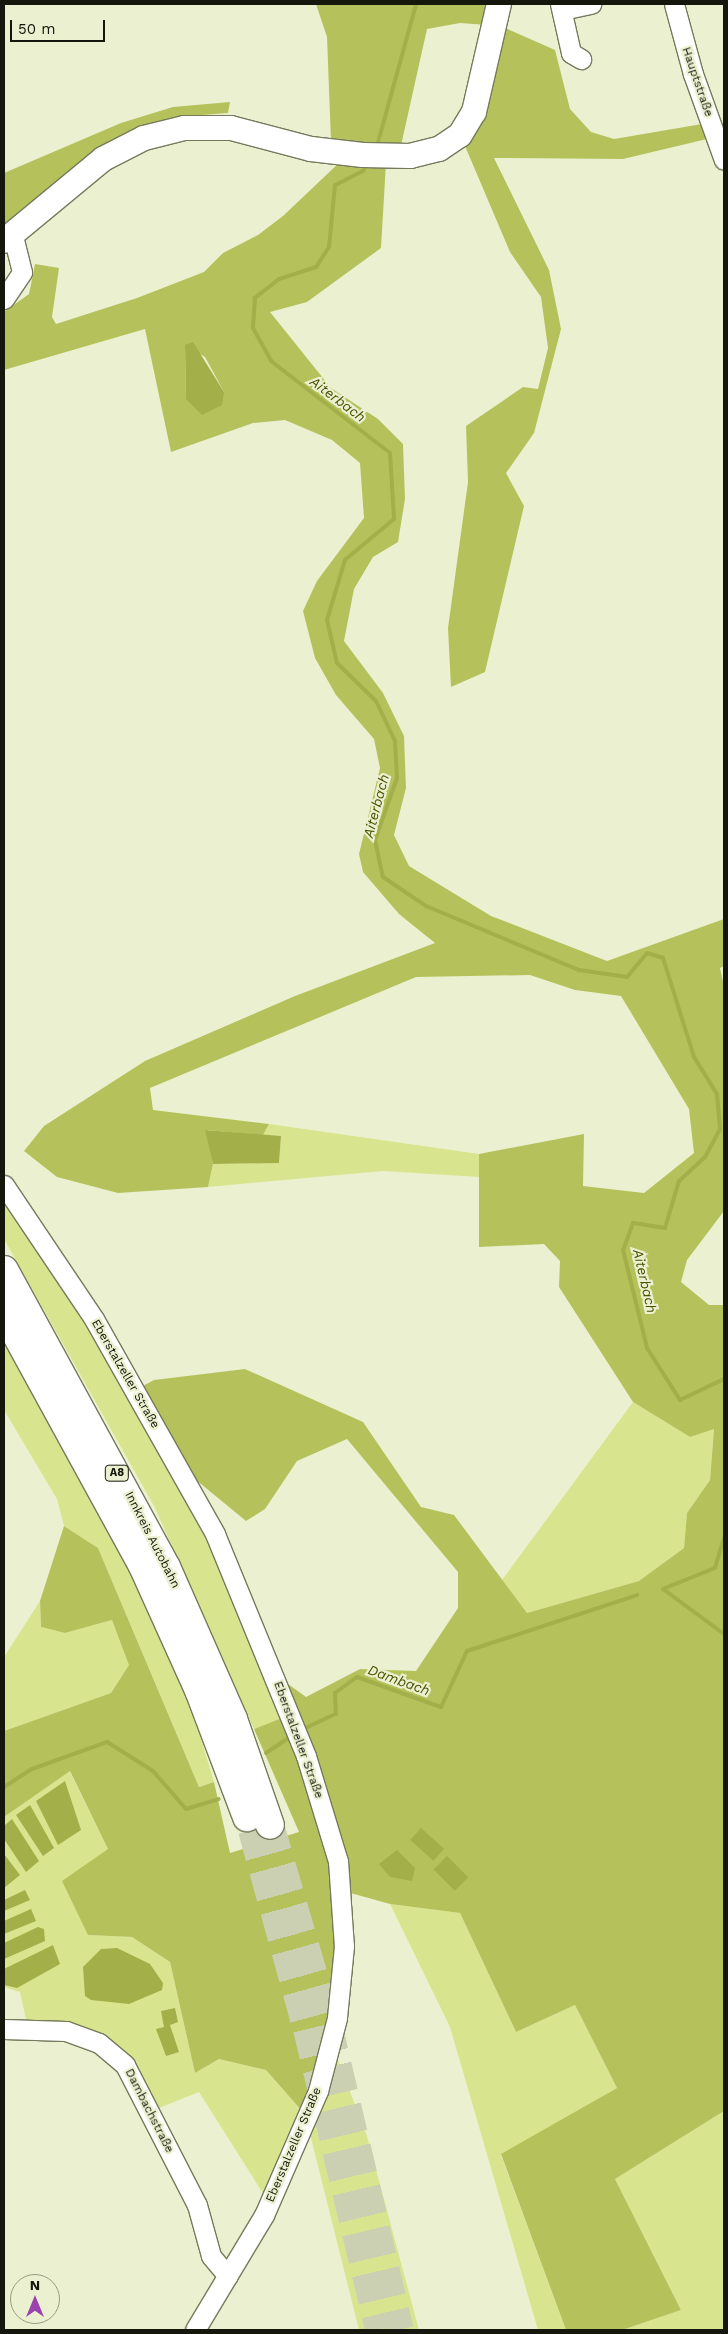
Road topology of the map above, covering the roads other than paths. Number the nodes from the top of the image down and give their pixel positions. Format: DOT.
graph roads {
  1 [pos="499,4"];
  2 [pos="591,4"];
  3 [pos="674,4"];
  4 [pos="561,7"];
  5 [pos="582,59"];
  6 [pos="717,119"];
  7 [pos="724,160"];
  8 [pos="9,238"];
  9 [pos="4,298"];
  10 [pos="4,1185"];
  11 [pos="4,1270"];
  12 [pos="4,1312"];
  13 [pos="4,2029"];
  14 [pos="228,2276"];
  15 [pos="195,2330"];
  1 -- 8 [label="main road"];
  2 -- 4 [label="street"];
  3 -- 6 [label="street, Hauptstraße"];
  4 -- 5 [label="street"];
  6 -- 7 [label="street, Hauptstraße"];
  8 -- 9 [label="street"];
  10 -- 14 [label="street, Eberstalzeller Straße"];
  11 -- 12 [label="highway, Innkreis Autobahn / A8"];
  13 -- 14 [label="street, Dambachstraße"];
  14 -- 15 [label="street, Eberstalzeller Straße"];
}
